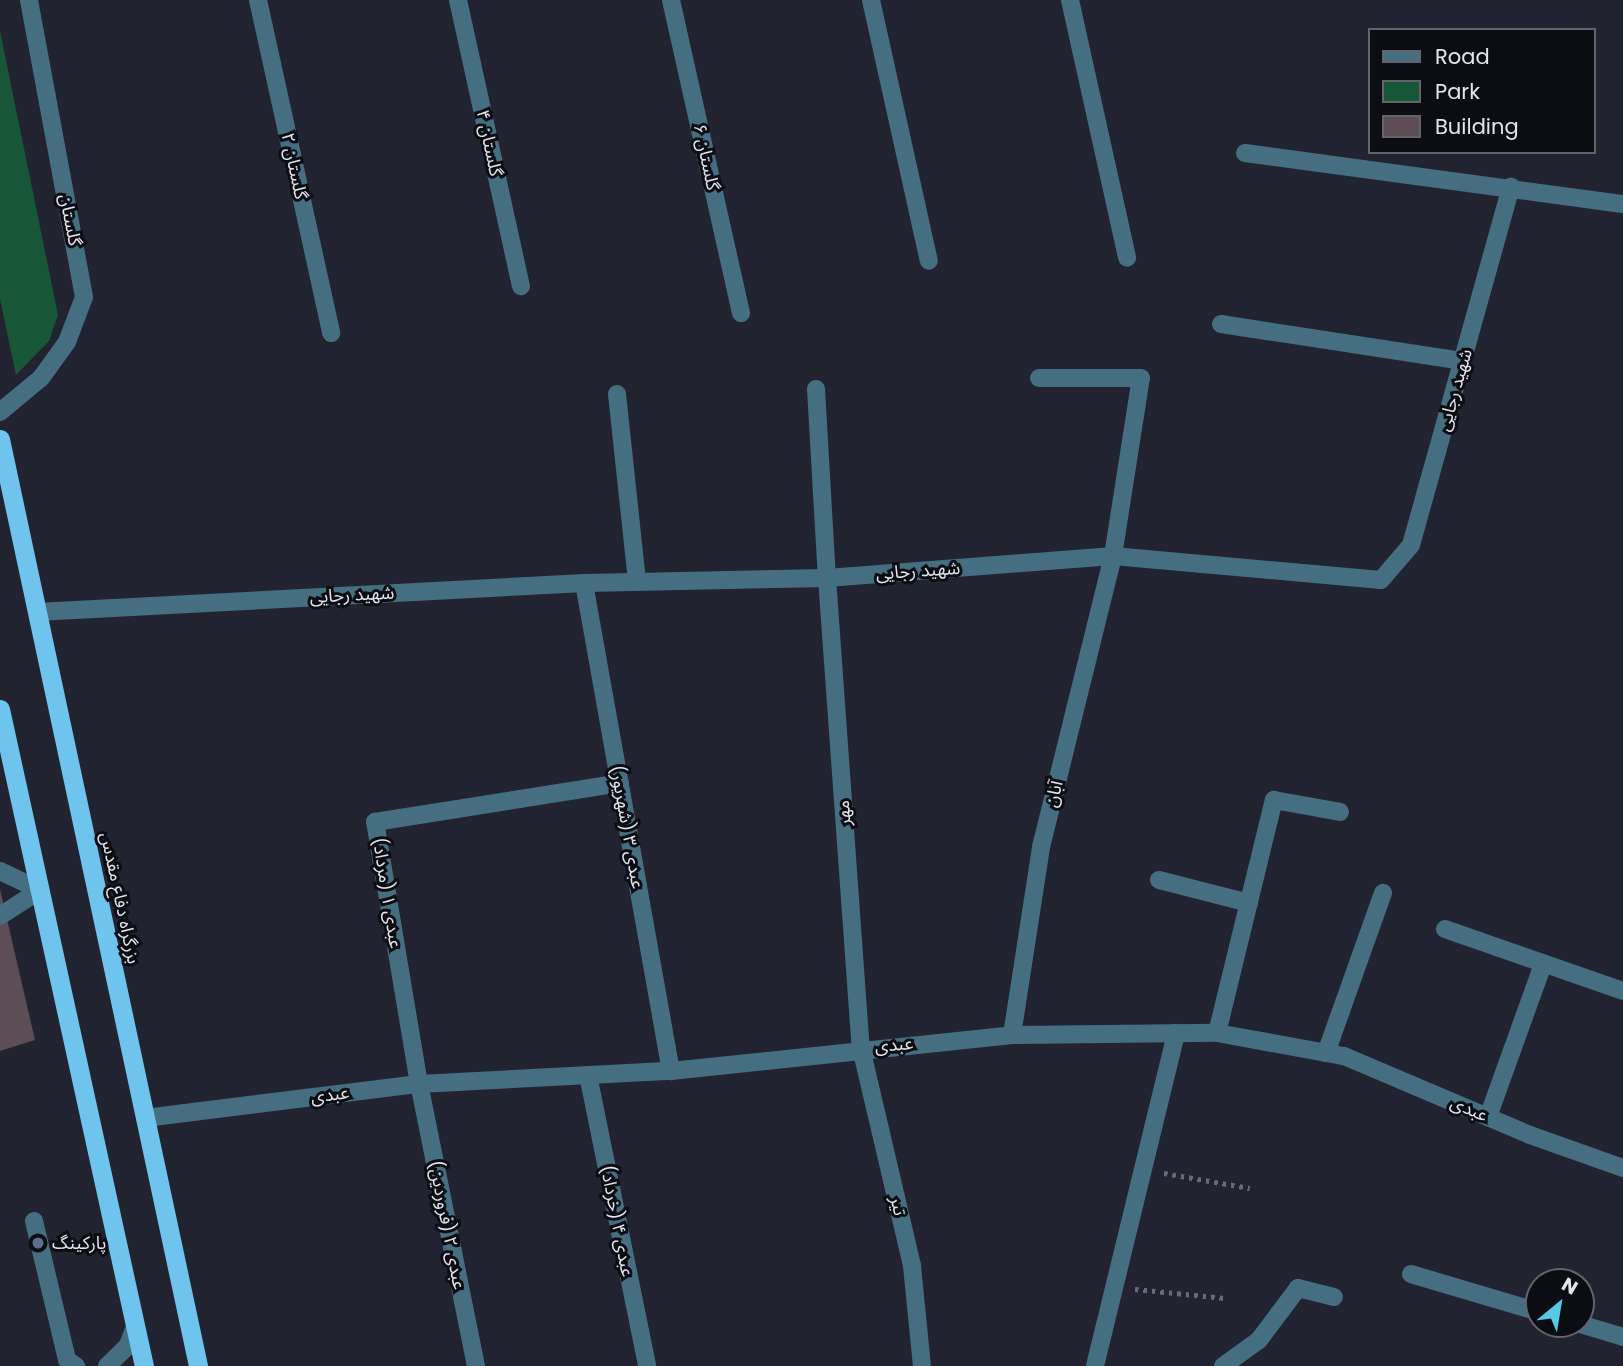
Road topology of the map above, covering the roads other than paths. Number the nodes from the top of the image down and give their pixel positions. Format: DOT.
graph roads {
  1 [pos="29,0"];
  2 [pos="258,0"];
  3 [pos="458,0"];
  4 [pos="671,0"];
  5 [pos="871,0"];
  6 [pos="1070,0"];
  7 [pos="1245,153"];
  8 [pos="1511,187"];
  9 [pos="1623,204"];
  10 [pos="1127,258"];
  11 [pos="929,261"];
  12 [pos="521,286"];
  13 [pos="741,313"];
  14 [pos="1221,324"];
  15 [pos="331,332"];
  16 [pos="1463,361"];
  17 [pos="1039,378"];
  18 [pos="816,389"];
  19 [pos="617,394"];
  20 [pos="0,412"];
  21 [pos="0,439"];
  22 [pos="1113,556"];
  23 [pos="827,578"];
  24 [pos="637,582"];
  25 [pos="584,583"];
  26 [pos="37,612"];
  27 [pos="0,709"];
  28 [pos="620,783"];
  29 [pos="1340,812"];
  30 [pos="0,871"];
  31 [pos="1159,880"];
  32 [pos="40,890"];
  33 [pos="1383,893"];
  34 [pos="1249,903"];
  35 [pos="0,916"];
  36 [pos="1444,929"];
  37 [pos="1544,964"];
  38 [pos="1623,991"];
  39 [pos="1217,1032"];
  40 [pos="1176,1033"];
  41 [pos="1012,1035"];
  42 [pos="861,1048"];
  43 [pos="1326,1053"];
  44 [pos="671,1071"];
  45 [pos="588,1075"];
  46 [pos="419,1084"];
  47 [pos="1488,1117"];
  48 [pos="145,1118"];
  49 [pos="1623,1168"];
  50 [pos="34,1221"];
  51 [pos="1411,1274"];
  52 [pos="1334,1297"];
  53 [pos="1525,1308"];
  54 [pos="135,1328"];
  55 [pos="1595,1329"];
  56 [pos="1623,1337"];
  57 [pos="76,1366"];
  58 [pos="107,1366"];
  59 [pos="144,1366"];
  60 [pos="198,1366"];
  61 [pos="475,1366"];
  62 [pos="647,1366"];
  63 [pos="922,1366"];
  64 [pos="1095,1366"];
  65 [pos="1223,1366"];
  1 -- 20 [label="street, گلستان"];
  2 -- 15 [label="street, گلستان ۲"];
  3 -- 12 [label="street, گلستان ۴"];
  4 -- 13 [label="street, گلستان ۶"];
  5 -- 11 [label="street"];
  6 -- 10 [label="street"];
  7 -- 8 [label="street"];
  8 -- 9 [label="street"];
  8 -- 16 [label="street, شهید رجایی"];
  14 -- 16 [label="street"];
  16 -- 22 [label="street, شهید رجایی"];
  17 -- 22 [label="street, آبان"];
  18 -- 23 [label="street, مهر"];
  19 -- 24 [label="street"];
  21 -- 26 [label="highway, بزرگراه دفاع مقدس"];
  22 -- 23 [label="street, شهید رجایی"];
  22 -- 41 [label="street, آبان"];
  23 -- 24 [label="street, شهید رجایی"];
  23 -- 42 [label="street, مهر"];
  24 -- 25 [label="street, شهید رجایی"];
  25 -- 26 [label="street, شهید رجایی"];
  25 -- 28 [label="street, عبدی ۳ (شهریور)"];
  26 -- 48 [label="highway, بزرگراه دفاع مقدس"];
  27 -- 32 [label="highway"];
  28 -- 44 [label="street, عبدی ۳ (شهریور)"];
  28 -- 46 [label="street, عبدی ۱ (مرداد)"];
  29 -- 34 [label="street"];
  30 -- 32 [label="street"];
  31 -- 34 [label="street"];
  32 -- 35 [label="street"];
  32 -- 54 [label="highway"];
  33 -- 43 [label="street"];
  34 -- 39 [label="street"];
  36 -- 37 [label="street"];
  37 -- 38 [label="street"];
  37 -- 47 [label="street"];
  39 -- 40 [label="street, عبدی"];
  39 -- 43 [label="street, عبدی"];
  40 -- 41 [label="street, عبدی"];
  40 -- 64 [label="street"];
  41 -- 42 [label="street, عبدی"];
  42 -- 44 [label="street, عبدی"];
  42 -- 63 [label="street, تیر"];
  43 -- 47 [label="street, عبدی"];
  44 -- 45 [label="street, عبدی"];
  45 -- 46 [label="street, عبدی"];
  45 -- 62 [label="street, عبدی ۴ (خرداد)"];
  46 -- 48 [label="street, عبدی"];
  46 -- 61 [label="street, عبدی ۲ (فروردین)"];
  47 -- 49 [label="street, عبدی"];
  48 -- 60 [label="highway, بزرگراه دفاع مقدس"];
  50 -- 57 [label="street"];
  51 -- 53 [label="street"];
  52 -- 65 [label="street"];
  54 -- 58 [label="street"];
  54 -- 59 [label="highway"];
  55 -- 56 [label="street"];
}
